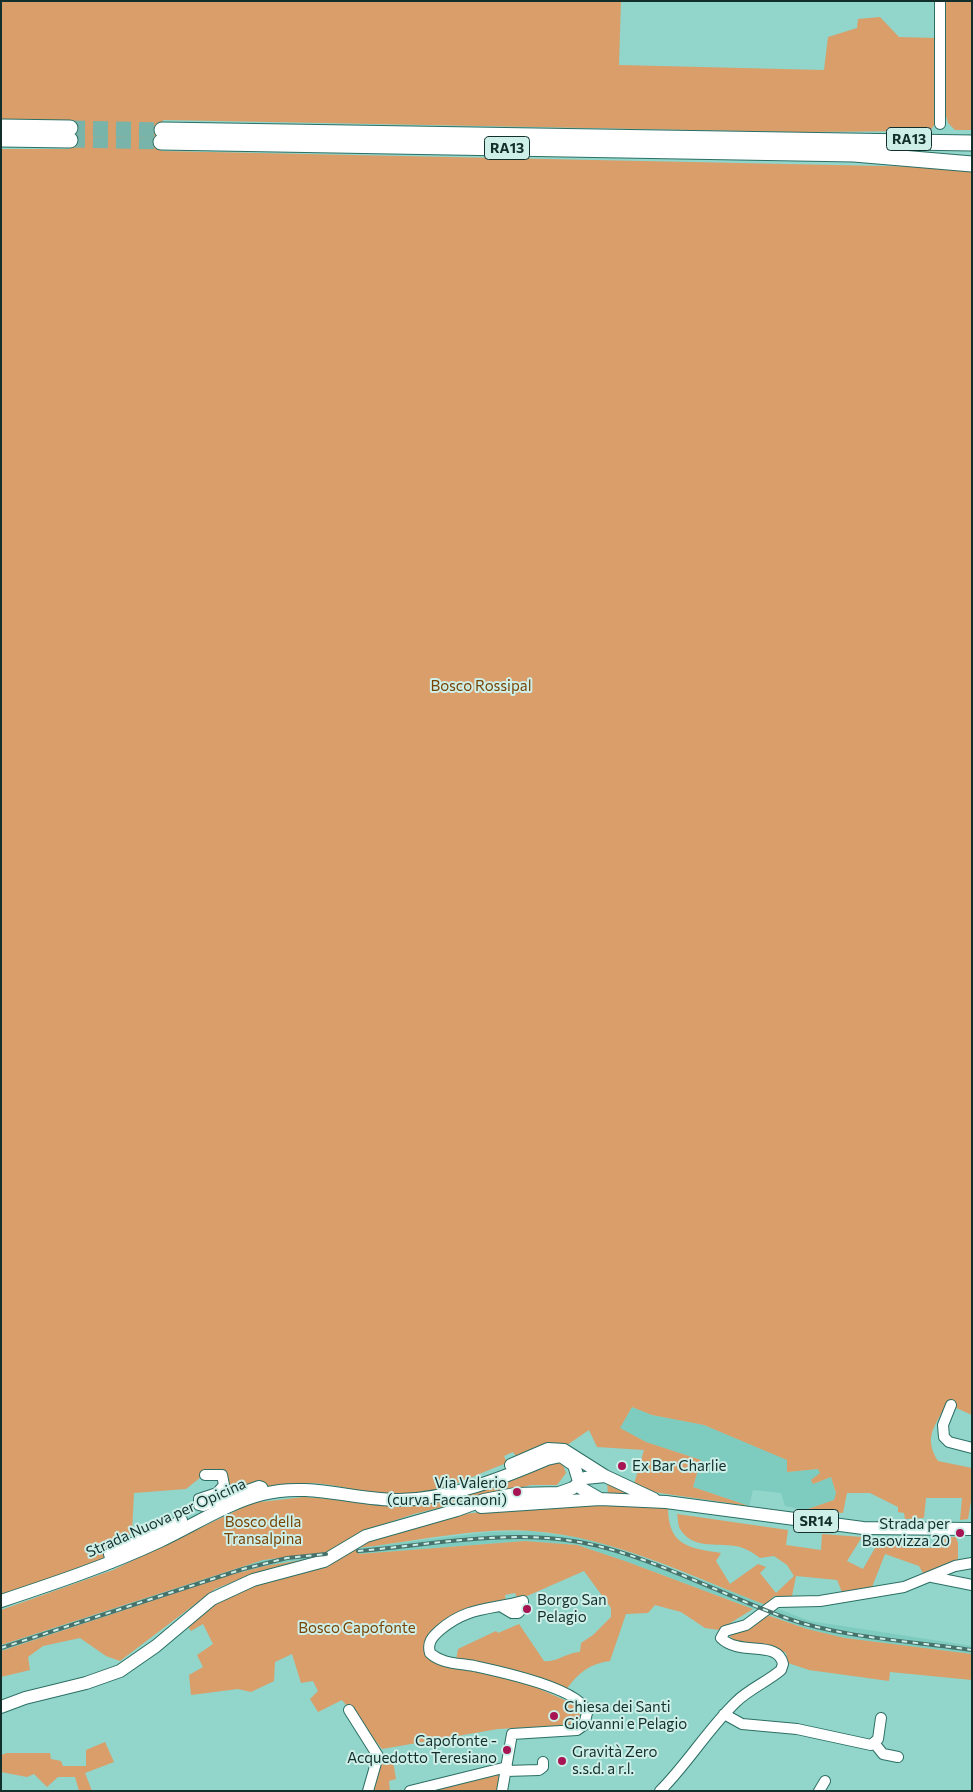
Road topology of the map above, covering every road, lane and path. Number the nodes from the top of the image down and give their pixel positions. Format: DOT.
graph roads {
  1 [pos="940,1"];
  2 [pos="940,124"];
  3 [pos="1,127"];
  4 [pos="162,136"];
  5 [pos="972,136"];
  6 [pos="1,139"];
  7 [pos="972,143"];
  8 [pos="850,148"];
  9 [pos="972,156"];
  10 [pos="972,164"];
  11 [pos="951,1405"];
  12 [pos="972,1448"];
  13 [pos="573,1459"];
  14 [pos="205,1475"];
  15 [pos="605,1476"];
  16 [pos="579,1482"];
  17 [pos="264,1493"];
  18 [pos="537,1493"];
  19 [pos="600,1499"];
  20 [pos="560,1502"];
  21 [pos="666,1502"];
  22 [pos="457,1510"];
  23 [pos="182,1520"];
  24 [pos="972,1529"];
  25 [pos="111,1563"];
  26 [pos="972,1563"];
  27 [pos="932,1577"];
  28 [pos="972,1585"];
  29 [pos="1,1601"];
  30 [pos="502,1607"];
  31 [pos="1,1707"];
  32 [pos="349,1710"];
  33 [pos="724,1714"];
  34 [pos="881,1718"];
  35 [pos="875,1744"];
  36 [pos="898,1757"];
  37 [pos="543,1762"];
  38 [pos="506,1769"];
  39 [pos="825,1781"];
  40 [pos="368,1791"];
  41 [pos="410,1791"];
  42 [pos="502,1791"];
  43 [pos="660,1791"];
  44 [pos="819,1791"];
  1 -- 2 [label="street"];
  3 -- 6 [label="highway"];
  4 -- 8 [label="highway, RA13"];
  5 -- 8 [label="highway, RA13"];
  7 -- 8 [label="highway"];
  8 -- 9 [label="highway"];
  8 -- 10 [label="highway, RA13"];
  11 -- 12 [label="street"];
  13 -- 15 [label="main road"];
  13 -- 16 [label="main road"];
  13 -- 17 [label="main road, Strada Nuova per Opicina"];
  13 -- 18 [label="main road"];
  14 -- 17 [label="street"];
  15 -- 16 [label="main road"];
  15 -- 21 [label="main road, SR14"];
  16 -- 18 [label="main road"];
  16 -- 19 [label="main road"];
  16 -- 20 [label="main road"];
  17 -- 25 [label="main road, Strada Nuova per Opicina"];
  18 -- 22 [label="main road"];
  19 -- 20 [label="main road"];
  19 -- 21 [label="main road, SR14"];
  20 -- 22 [label="main road"];
  21 -- 24 [label="main road, SR14"];
  22 -- 31 [label="main road"];
  23 -- 25 [label="street"];
  25 -- 29 [label="main road, Strada Nuova per Opicina"];
  26 -- 27 [label="street"];
  27 -- 28 [label="street"];
  27 -- 33 [label="street"];
  30 -- 38 [label="street"];
  32 -- 40 [label="street"];
  33 -- 35 [label="street"];
  33 -- 43 [label="street"];
  34 -- 35 [label="street"];
  35 -- 36 [label="street"];
  37 -- 38 [label="street"];
  38 -- 41 [label="street"];
  38 -- 42 [label="street"];
  39 -- 44 [label="street"];
}
